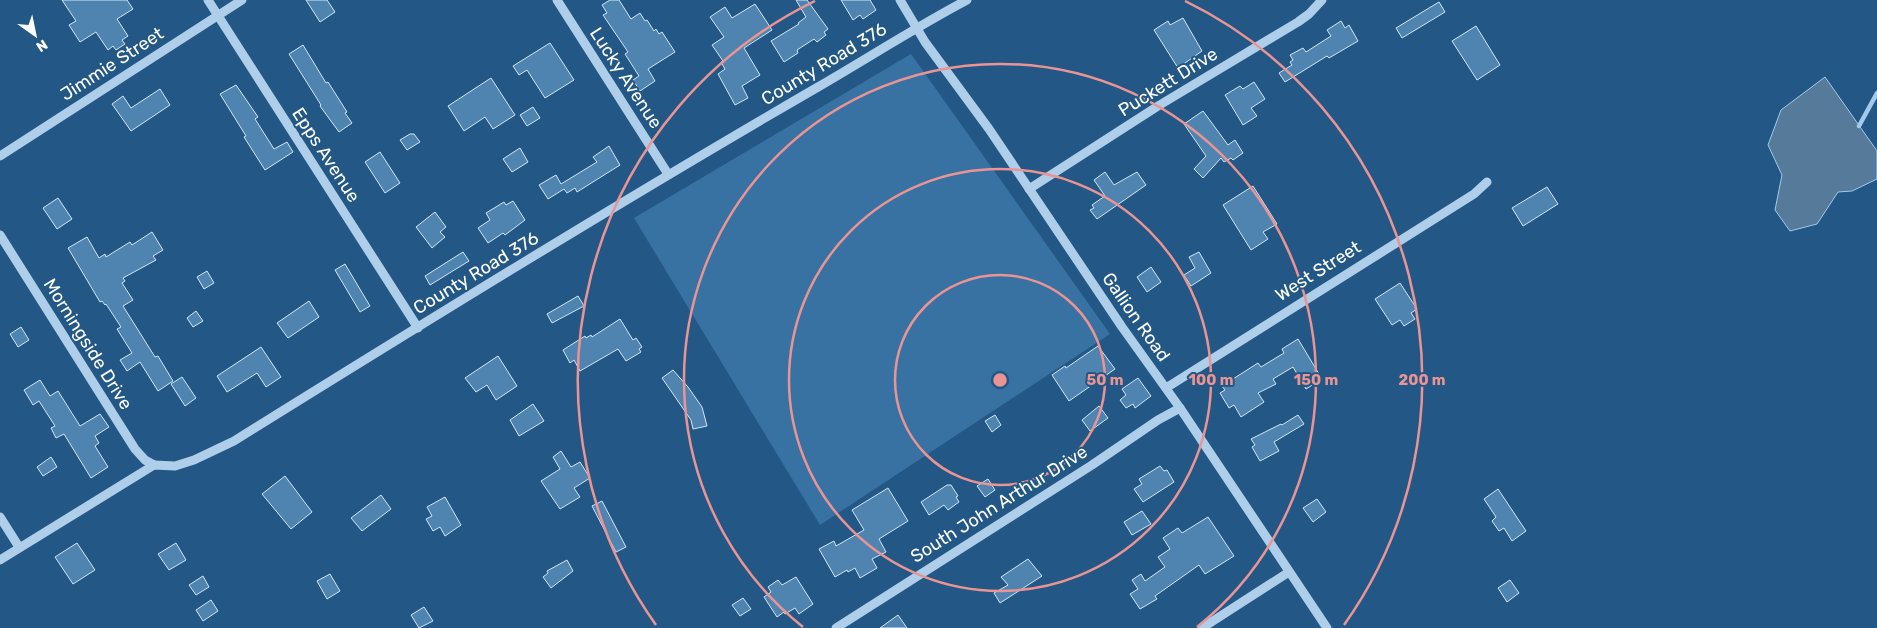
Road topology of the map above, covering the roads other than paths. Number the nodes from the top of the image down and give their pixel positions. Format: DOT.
graph roads {
  1 [pos="208,0"];
  2 [pos="242,0"];
  3 [pos="557,0"];
  4 [pos="900,0"];
  5 [pos="967,0"];
  6 [pos="1322,0"];
  7 [pos="218,15"];
  8 [pos="917,27"];
  9 [pos="0,156"];
  10 [pos="668,174"];
  11 [pos="1487,182"];
  12 [pos="1030,189"];
  13 [pos="0,236"];
  14 [pos="418,328"];
  15 [pos="1166,388"];
  16 [pos="1180,408"];
  17 [pos="154,465"];
  18 [pos="0,517"];
  19 [pos="19,547"];
  20 [pos="0,560"];
  21 [pos="1289,572"];
  22 [pos="836,628"];
  23 [pos="1202,628"];
  24 [pos="1327,628"];
  1 -- 7 [label="street, Epps Avenue"];
  2 -- 7 [label="street, Jimmie Street"];
  3 -- 10 [label="street, Lucky Avenue"];
  4 -- 8 [label="street, Gallion Road"];
  5 -- 8 [label="street, County Road 376"];
  6 -- 12 [label="street, Puckett Drive"];
  7 -- 9 [label="street, Jimmie Street"];
  7 -- 14 [label="street, Epps Avenue"];
  8 -- 10 [label="street, County Road 376"];
  8 -- 12 [label="street, Gallion Road"];
  10 -- 14 [label="street, County Road 376"];
  11 -- 15 [label="street, West Street"];
  12 -- 15 [label="street, Gallion Road"];
  13 -- 17 [label="street, Morningside Drive"];
  14 -- 17 [label="street, County Road 376"];
  15 -- 16 [label="street, Gallion Road"];
  16 -- 21 [label="street, Gallion Road"];
  16 -- 22 [label="street, South John Arthur Drive"];
  17 -- 19 [label="street"];
  18 -- 19 [label="street"];
  19 -- 20 [label="street"];
  21 -- 23 [label="street"];
  21 -- 24 [label="street, Gallion Road"];
}
